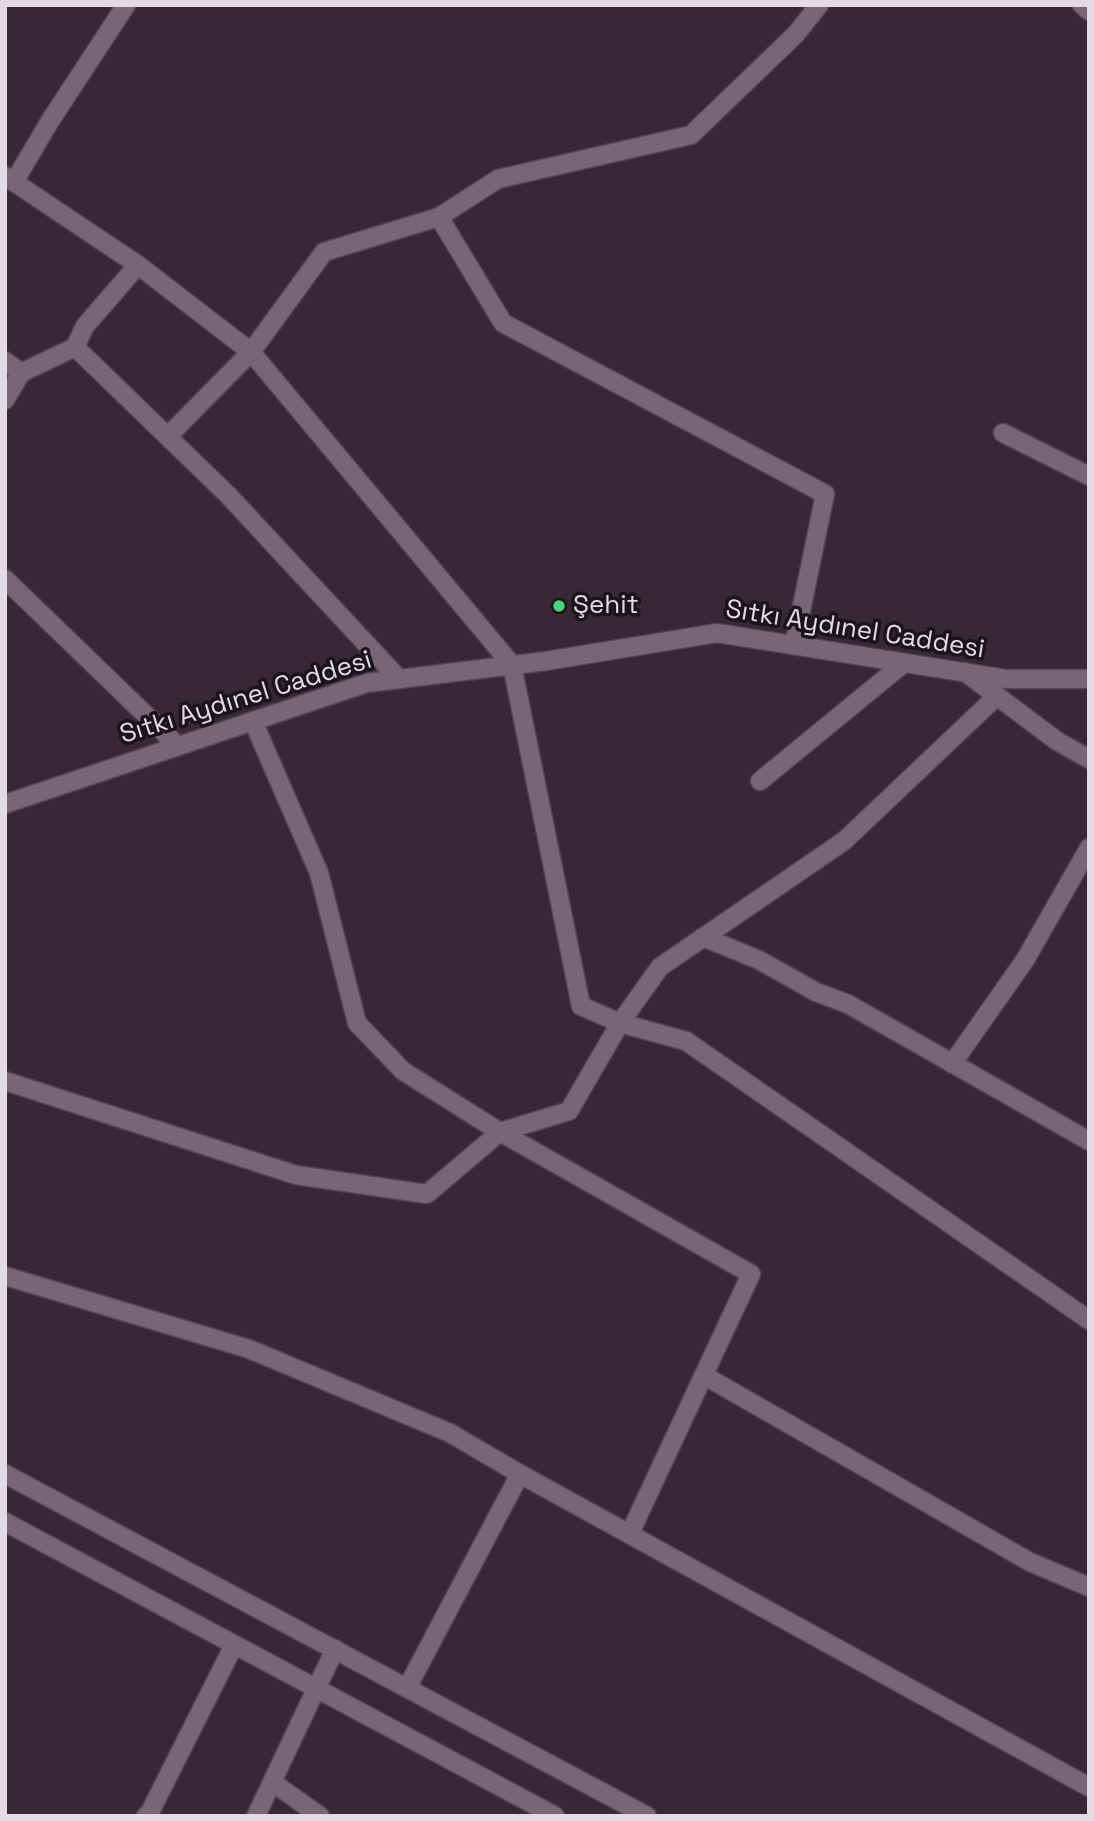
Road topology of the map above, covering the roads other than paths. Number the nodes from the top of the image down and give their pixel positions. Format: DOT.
graph roads {
  1 [pos="126,5"];
  2 [pos="819,5"];
  3 [pos="1082,5"];
  4 [pos="1089,11"];
  5 [pos="10,179"];
  6 [pos="439,217"];
  7 [pos="138,265"];
  8 [pos="75,346"];
  9 [pos="251,352"];
  10 [pos="5,361"];
  11 [pos="21,373"];
  12 [pos="5,400"];
  13 [pos="1003,433"];
  14 [pos="168,436"];
  15 [pos="1089,476"];
  16 [pos="5,579"];
  17 [pos="794,645"];
  18 [pos="904,663"];
  19 [pos="512,665"];
  20 [pos="965,672"];
  21 [pos="398,679"];
  22 [pos="1089,679"];
  23 [pos="997,696"];
  24 [pos="253,721"];
  25 [pos="178,746"];
  26 [pos="1089,758"];
  27 [pos="760,781"];
  28 [pos="6,803"];
  29 [pos="1089,848"];
  30 [pos="703,937"];
  31 [pos="620,1023"];
  32 [pos="952,1064"];
  33 [pos="5,1081"];
  34 [pos="500,1132"];
  35 [pos="1089,1142"];
  36 [pos="5,1276"];
  37 [pos="1089,1320"];
  38 [pos="705,1376"];
  39 [pos="5,1474"];
  40 [pos="520,1474"];
  41 [pos="5,1522"];
  42 [pos="630,1533"];
  43 [pos="1089,1587"];
  44 [pos="234,1645"];
  45 [pos="335,1649"];
  46 [pos="407,1688"];
  47 [pos="317,1689"];
  48 [pos="272,1782"];
  49 [pos="1089,1787"];
  50 [pos="146,1816"];
  51 [pos="256,1816"];
  52 [pos="320,1816"];
  53 [pos="555,1816"];
  54 [pos="647,1816"];
  1 -- 5 [label="street"];
  2 -- 6 [label="street"];
  3 -- 4 [label="street"];
  5 -- 7 [label="street"];
  6 -- 9 [label="street"];
  6 -- 17 [label="street"];
  7 -- 8 [label="street"];
  7 -- 9 [label="street"];
  8 -- 11 [label="street"];
  8 -- 14 [label="street"];
  9 -- 14 [label="street"];
  9 -- 19 [label="street"];
  10 -- 11 [label="street"];
  11 -- 12 [label="street"];
  13 -- 15 [label="street"];
  14 -- 21 [label="street"];
  16 -- 25 [label="street"];
  17 -- 18 [label="street, Sıtkı Aydınel Caddesi"];
  17 -- 19 [label="street, Sıtkı Aydınel Caddesi"];
  18 -- 20 [label="street, Sıtkı Aydınel Caddesi"];
  18 -- 27 [label="street"];
  19 -- 21 [label="street, Sıtkı Aydınel Caddesi"];
  19 -- 31 [label="street"];
  20 -- 22 [label="street, Sıtkı Aydınel Caddesi"];
  20 -- 23 [label="street"];
  21 -- 24 [label="street, Sıtkı Aydınel Caddesi"];
  23 -- 26 [label="street"];
  23 -- 30 [label="street"];
  24 -- 25 [label="street, Sıtkı Aydınel Caddesi"];
  24 -- 34 [label="street"];
  25 -- 28 [label="street, Sıtkı Aydınel Caddesi"];
  29 -- 32 [label="street"];
  30 -- 31 [label="street"];
  30 -- 32 [label="street"];
  31 -- 34 [label="street"];
  31 -- 37 [label="street"];
  32 -- 35 [label="street"];
  33 -- 34 [label="street"];
  34 -- 38 [label="street"];
  36 -- 40 [label="street"];
  38 -- 42 [label="street"];
  38 -- 43 [label="street"];
  39 -- 45 [label="street"];
  40 -- 42 [label="street"];
  40 -- 46 [label="street"];
  41 -- 44 [label="street"];
  42 -- 49 [label="street"];
  44 -- 47 [label="street"];
  44 -- 50 [label="street"];
  45 -- 46 [label="street"];
  45 -- 47 [label="street"];
  46 -- 54 [label="street"];
  47 -- 48 [label="street"];
  47 -- 53 [label="street"];
  48 -- 51 [label="street"];
  48 -- 52 [label="street"];
}
